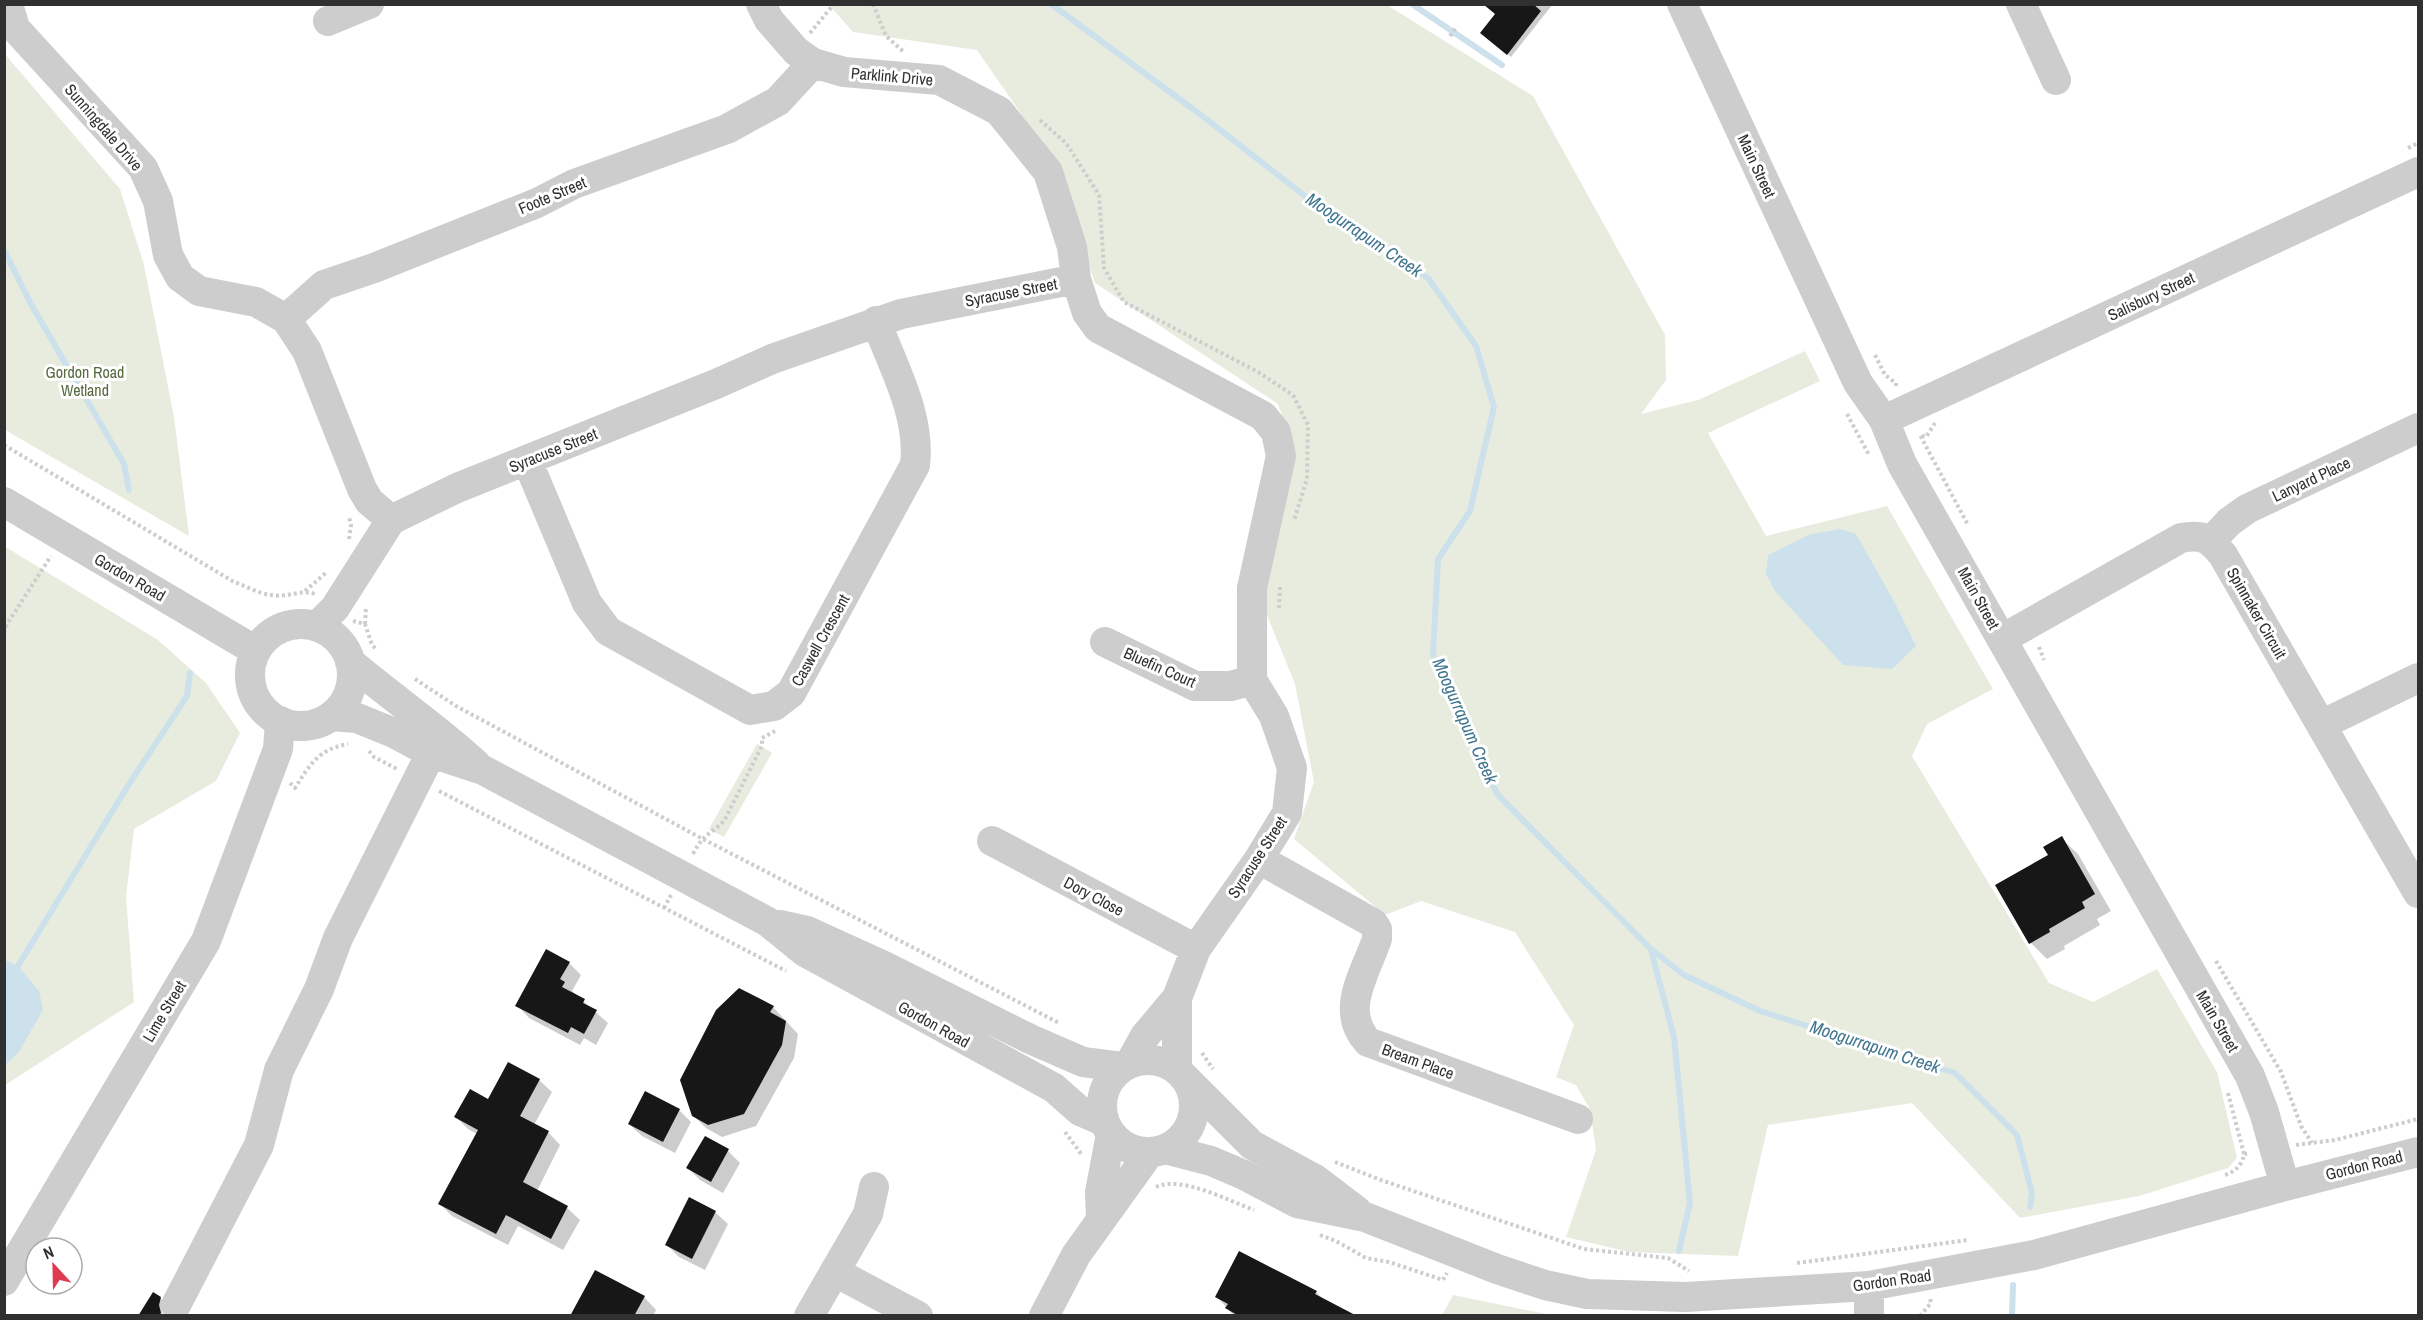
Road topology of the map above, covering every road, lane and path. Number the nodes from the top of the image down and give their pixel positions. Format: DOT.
graph roads {
  1 [pos="9,4"];
  2 [pos="369,4"];
  3 [pos="761,4"];
  4 [pos="834,4"];
  5 [pos="873,4"];
  6 [pos="1682,4"];
  7 [pos="2021,4"];
  8 [pos="327,21"];
  9 [pos="1457,26"];
  10 [pos="810,34"];
  11 [pos="1450,36"];
  12 [pos="908,56"];
  13 [pos="813,63"];
  14 [pos="2056,80"];
  15 [pos="1033,114"];
  16 [pos="2418,143"];
  17 [pos="2409,162"];
  18 [pos="1076,279"];
  19 [pos="1119,294"];
  20 [pos="1111,295"];
  21 [pos="286,320"];
  22 [pos="876,321"];
  23 [pos="1869,345"];
  24 [pos="1899,382"];
  25 [pos="1884,420"];
  26 [pos="1936,422"];
  27 [pos="2418,428"];
  28 [pos="4,445"];
  29 [pos="527,460"];
  30 [pos="4,502"];
  31 [pos="347,507"];
  32 [pos="391,520"];
  33 [pos="1294,522"];
  34 [pos="1969,527"];
  35 [pos="63,537"];
  36 [pos="2211,541"];
  37 [pos="348,542"];
  38 [pos="332,567"];
  39 [pos="1280,576"];
  40 [pos="304,591"];
  41 [pos="315,593"];
  42 [pos="368,600"];
  43 [pos="1279,616"];
  44 [pos="357,623"];
  45 [pos="365,624"];
  46 [pos="317,626"];
  47 [pos="4,633"];
  48 [pos="2002,639"];
  49 [pos="1105,642"];
  50 [pos="256,651"];
  51 [pos="383,656"];
  52 [pos="350,662"];
  53 [pos="408,675"];
  54 [pos="2418,678"];
  55 [pos="1252,680"];
  56 [pos="750,710"];
  57 [pos="331,716"];
  58 [pos="280,721"];
  59 [pos="2321,725"];
  60 [pos="349,743"];
  61 [pos="360,747"];
  62 [pos="431,753"];
  63 [pos="272,765"];
  64 [pos="483,770"];
  65 [pos="417,780"];
  66 [pos="702,838"];
  67 [pos="992,842"];
  68 [pos="1259,859"];
  69 [pos="2418,893"];
  70 [pos="768,922"];
  71 [pos="1196,949"];
  72 [pos="797,976"];
  73 [pos="1177,998"];
  74 [pos="1067,1027"];
  75 [pos="1197,1045"];
  76 [pos="1126,1065"];
  77 [pos="1215,1072"];
  78 [pos="1181,1074"];
  79 [pos="1578,1119"];
  80 [pos="2418,1119"];
  81 [pos="1107,1128"];
  82 [pos="1061,1129"];
  83 [pos="2275,1148"];
  84 [pos="1157,1151"];
  85 [pos="2418,1152"];
  86 [pos="1332,1161"];
  87 [pos="1084,1164"];
  88 [pos="2222,1176"];
  89 [pos="2285,1186"];
  90 [pos="874,1187"];
  91 [pos="1149,1192"];
  92 [pos="1261,1213"];
  93 [pos="1365,1217"];
  94 [pos="1101,1219"];
  95 [pos="1315,1233"];
  96 [pos="1970,1240"];
  97 [pos="1460,1255"];
  98 [pos="1792,1264"];
  99 [pos="835,1272"];
  100 [pos="1697,1277"];
  101 [pos="4,1281"];
  102 [pos="1869,1286"];
  103 [pos="176,1305"];
  104 [pos="809,1316"];
  105 [pos="918,1316"];
  106 [pos="1044,1316"];
  107 [pos="1869,1316"];
  1 -- 21 [label="street, Sunningdale Drive"];
  2 -- 8 [label="street"];
  3 -- 13 [label="street, Parklink Drive"];
  4 -- 10 [label="path"];
  5 -- 12 [label="path"];
  6 -- 25 [label="street, Main Street"];
  7 -- 14 [label="street"];
  9 -- 11 [label="path"];
  13 -- 18 [label="street, Parklink Drive"];
  13 -- 21 [label="street, Foote Street"];
  15 -- 19 [label="path"];
  16 -- 17 [label="path"];
  17 -- 25 [label="street, Salisbury Street"];
  18 -- 22 [label="street, Syracuse Street"];
  18 -- 55 [label="street, Syracuse Street"];
  19 -- 20 [label="path"];
  19 -- 33 [label="path"];
  21 -- 32 [label="street, Sunningdale Drive"];
  22 -- 29 [label="street, Syracuse Street"];
  22 -- 56 [label="street, Caswell Crescent"];
  23 -- 24 [label="path"];
  25 -- 48 [label="street, Main Street"];
  26 -- 34 [label="path"];
  27 -- 36 [label="street, Lanyard Place"];
  28 -- 40 [label="path"];
  29 -- 32 [label="street, Syracuse Street"];
  29 -- 56 [label="street"];
  30 -- 35 [label="street, Gordon Road"];
  31 -- 37 [label="path"];
  32 -- 46 [label="street"];
  35 -- 47 [label="path"];
  35 -- 50 [label="street, Gordon Road"];
  36 -- 48 [label="street"];
  36 -- 59 [label="street, Spinnaker Circuit"];
  38 -- 40 [label="path"];
  39 -- 43 [label="path"];
  40 -- 41 [label="path"];
  42 -- 45 [label="path"];
  44 -- 45 [label="path"];
  45 -- 51 [label="path"];
  46 -- 50 [label="street"];
  46 -- 52 [label="street, Gordon Road"];
  48 -- 83 [label="street, Main Street"];
  49 -- 55 [label="street, Bluefin Court"];
  50 -- 58 [label="street"];
  52 -- 57 [label="street"];
  52 -- 64 [label="street, Gordon Road"];
  53 -- 66 [label="path"];
  54 -- 59 [label="street"];
  55 -- 68 [label="street, Syracuse Street"];
  56 -- 66 [label="path"];
  57 -- 58 [label="street, Gordon Road"];
  57 -- 62 [label="street, Gordon Road"];
  58 -- 63 [label="street, Lime Street"];
  59 -- 69 [label="street, Spinnaker Circuit"];
  60 -- 63 [label="path"];
  61 -- 65 [label="path"];
  62 -- 64 [label="street, Gordon Road"];
  62 -- 65 [label="street"];
  63 -- 101 [label="street, Lime Street"];
  64 -- 70 [label="street, Gordon Road"];
  65 -- 72 [label="path"];
  65 -- 103 [label="street"];
  66 -- 74 [label="path"];
  67 -- 71 [label="street, Dory Close"];
  68 -- 71 [label="street, Syracuse Street"];
  68 -- 79 [label="street, Bream Place"];
  70 -- 76 [label="street, Gordon Road"];
  70 -- 81 [label="street, Gordon Road"];
  71 -- 73 [label="street, Syracuse Street"];
  73 -- 76 [label="street"];
  73 -- 78 [label="street"];
  75 -- 77 [label="path"];
  76 -- 78 [label="street"];
  76 -- 81 [label="street"];
  78 -- 84 [label="street"];
  78 -- 93 [label="street, Gordon Road"];
  80 -- 83 [label="path"];
  81 -- 84 [label="street"];
  81 -- 94 [label="street"];
  82 -- 87 [label="path"];
  83 -- 88 [label="path"];
  83 -- 89 [label="street, Main Street"];
  84 -- 93 [label="street, Gordon Road"];
  84 -- 94 [label="street"];
  85 -- 89 [label="street, Gordon Road"];
  86 -- 100 [label="path"];
  89 -- 102 [label="street, Gordon Road"];
  90 -- 99 [label="street"];
  91 -- 92 [label="path"];
  93 -- 97 [label="street, Gordon Road"];
  94 -- 106 [label="street"];
  95 -- 97 [label="path"];
  96 -- 98 [label="path"];
  97 -- 102 [label="street, Gordon Road"];
  99 -- 104 [label="street"];
  99 -- 105 [label="street"];
  102 -- 107 [label="street"];
}
